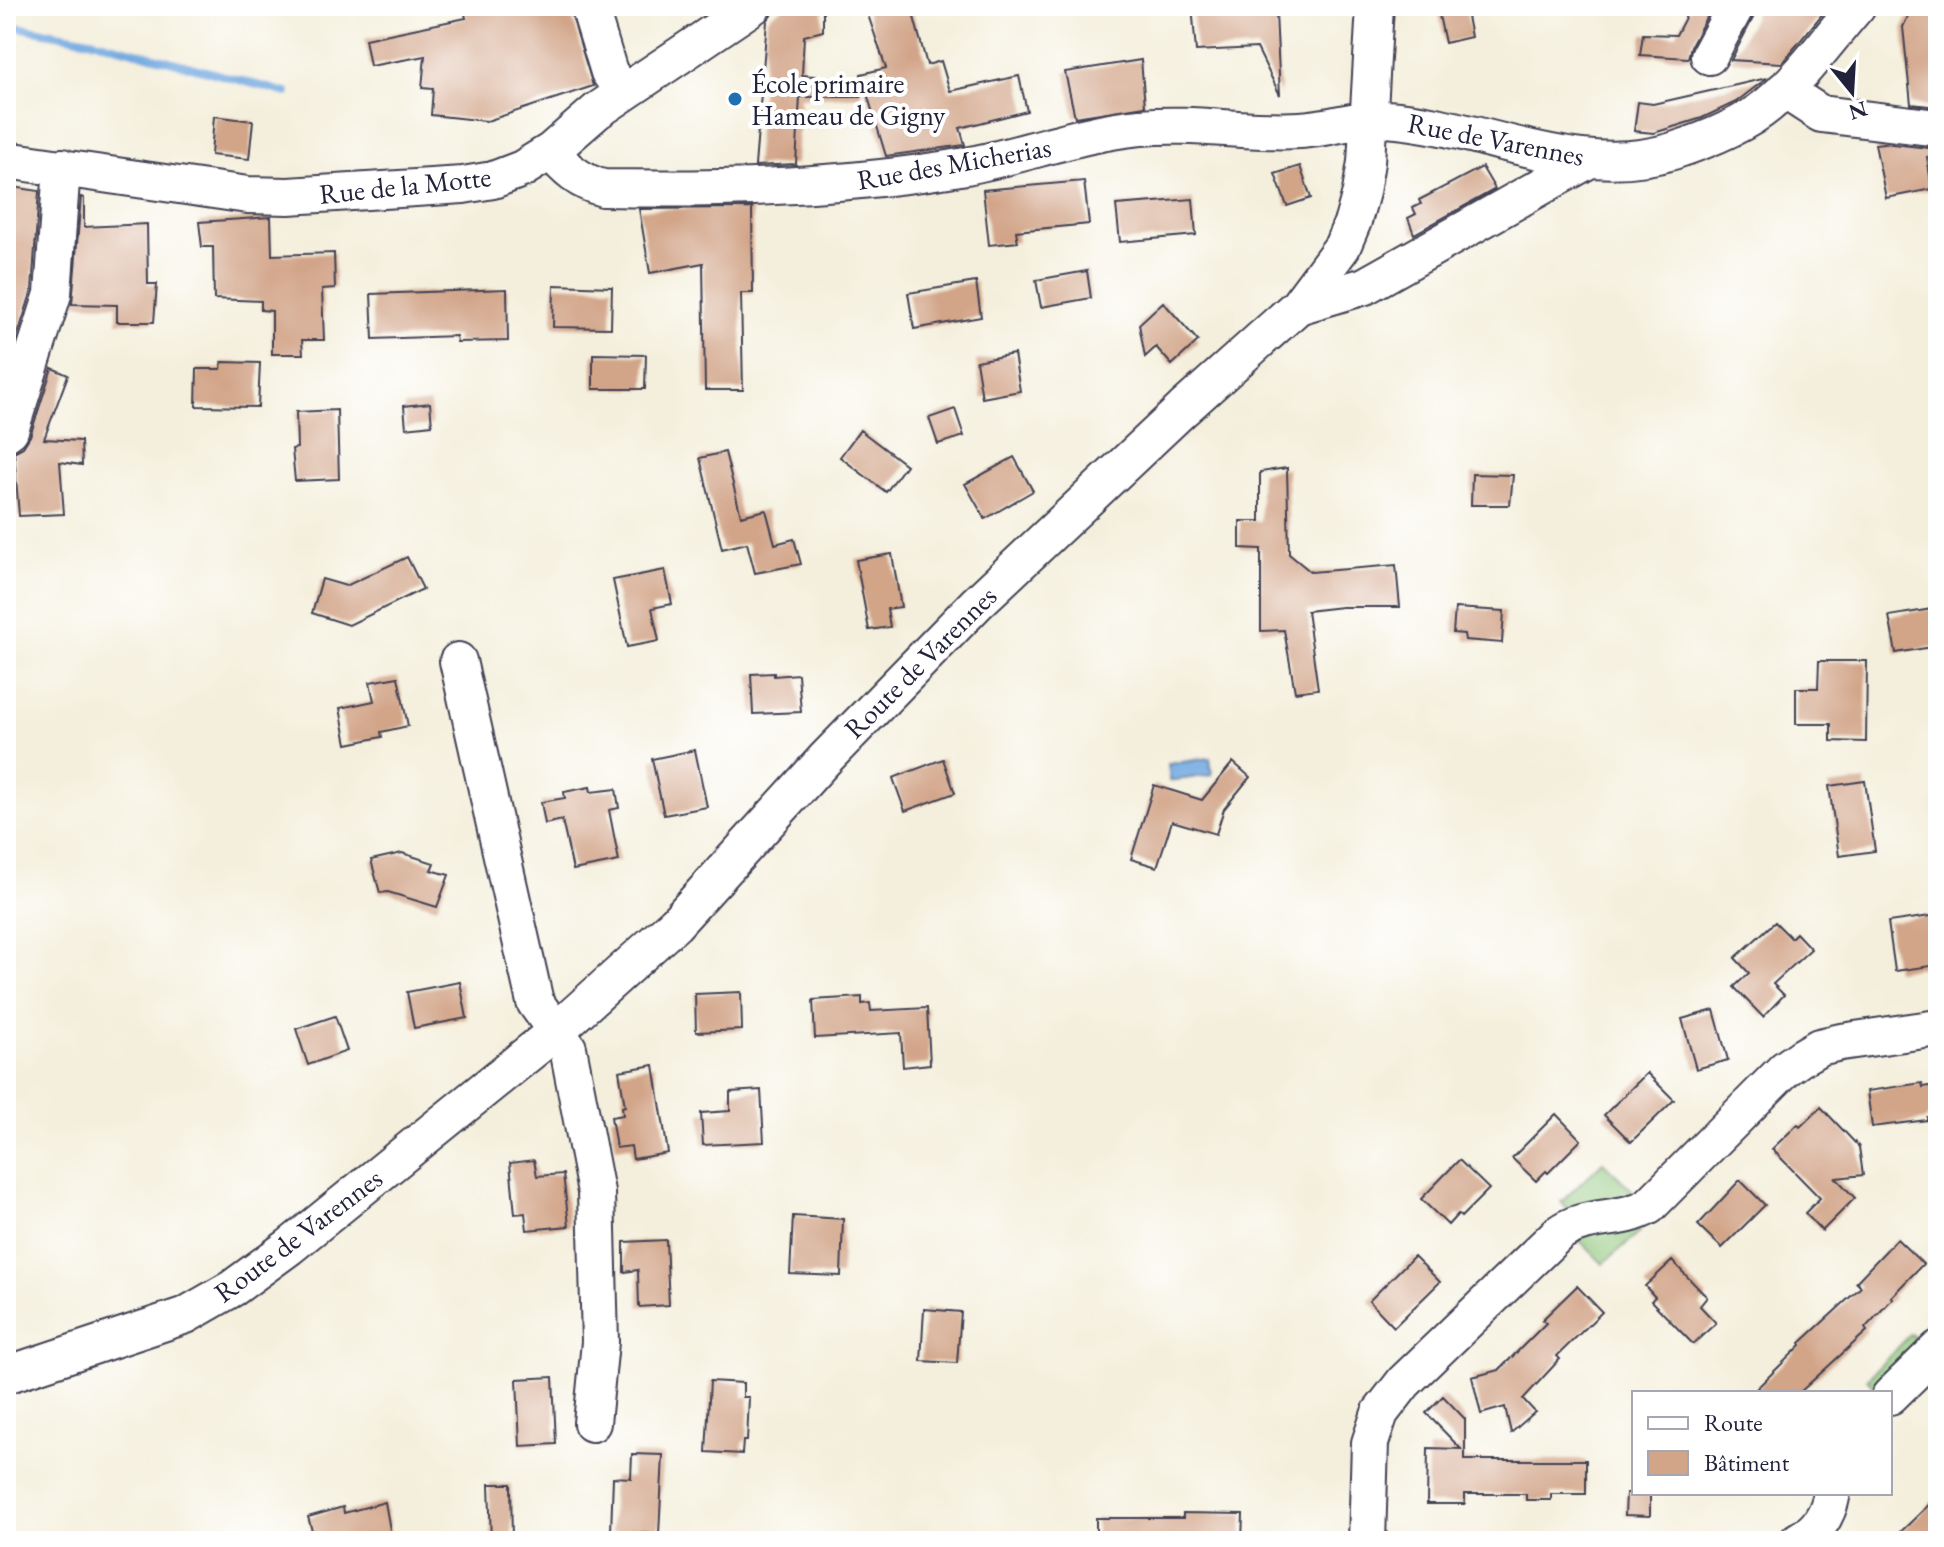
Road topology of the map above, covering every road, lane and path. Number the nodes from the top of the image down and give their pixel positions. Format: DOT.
graph roads {
  1 [pos="589,6"];
  2 [pos="753,6"];
  3 [pos="1375,6"];
  4 [pos="1736,6"];
  5 [pos="1857,6"];
  6 [pos="1709,56"];
  7 [pos="1784,90"];
  8 [pos="623,92"];
  9 [pos="1369,121"];
  10 [pos="1938,128"];
  11 [pos="551,151"];
  12 [pos="1590,159"];
  13 [pos="6,160"];
  14 [pos="62,167"];
  15 [pos="1298,306"];
  16 [pos="6,433"];
  17 [pos="458,661"];
  18 [pos="1938,1028"];
  19 [pos="555,1032"];
  20 [pos="1938,1349"];
  21 [pos="6,1375"];
  22 [pos="1892,1394"];
  23 [pos="592,1423"];
  24 [pos="1831,1495"];
  25 [pos="1367,1541"];
  26 [pos="1798,1541"];
  1 -- 8 [label="street"];
  2 -- 8 [label="street, Rue de la Motte"];
  3 -- 9 [label="street"];
  4 -- 6 [label="street"];
  5 -- 7 [label="street, Rue de Varennes"];
  7 -- 10 [label="street"];
  7 -- 12 [label="street, Rue de Varennes"];
  8 -- 11 [label="street, Rue de la Motte"];
  9 -- 11 [label="street, Rue des Micherias"];
  9 -- 12 [label="street, Rue de Varennes"];
  9 -- 15 [label="street"];
  11 -- 14 [label="street, Rue de la Motte"];
  12 -- 15 [label="street"];
  13 -- 14 [label="street, Rue de la Motte"];
  14 -- 16 [label="street"];
  15 -- 19 [label="street, Route de Varennes"];
  17 -- 19 [label="street"];
  18 -- 25 [label="street"];
  19 -- 21 [label="street, Route de Varennes"];
  19 -- 23 [label="street"];
  20 -- 22 [label="street"];
  24 -- 26 [label="street"];
}
